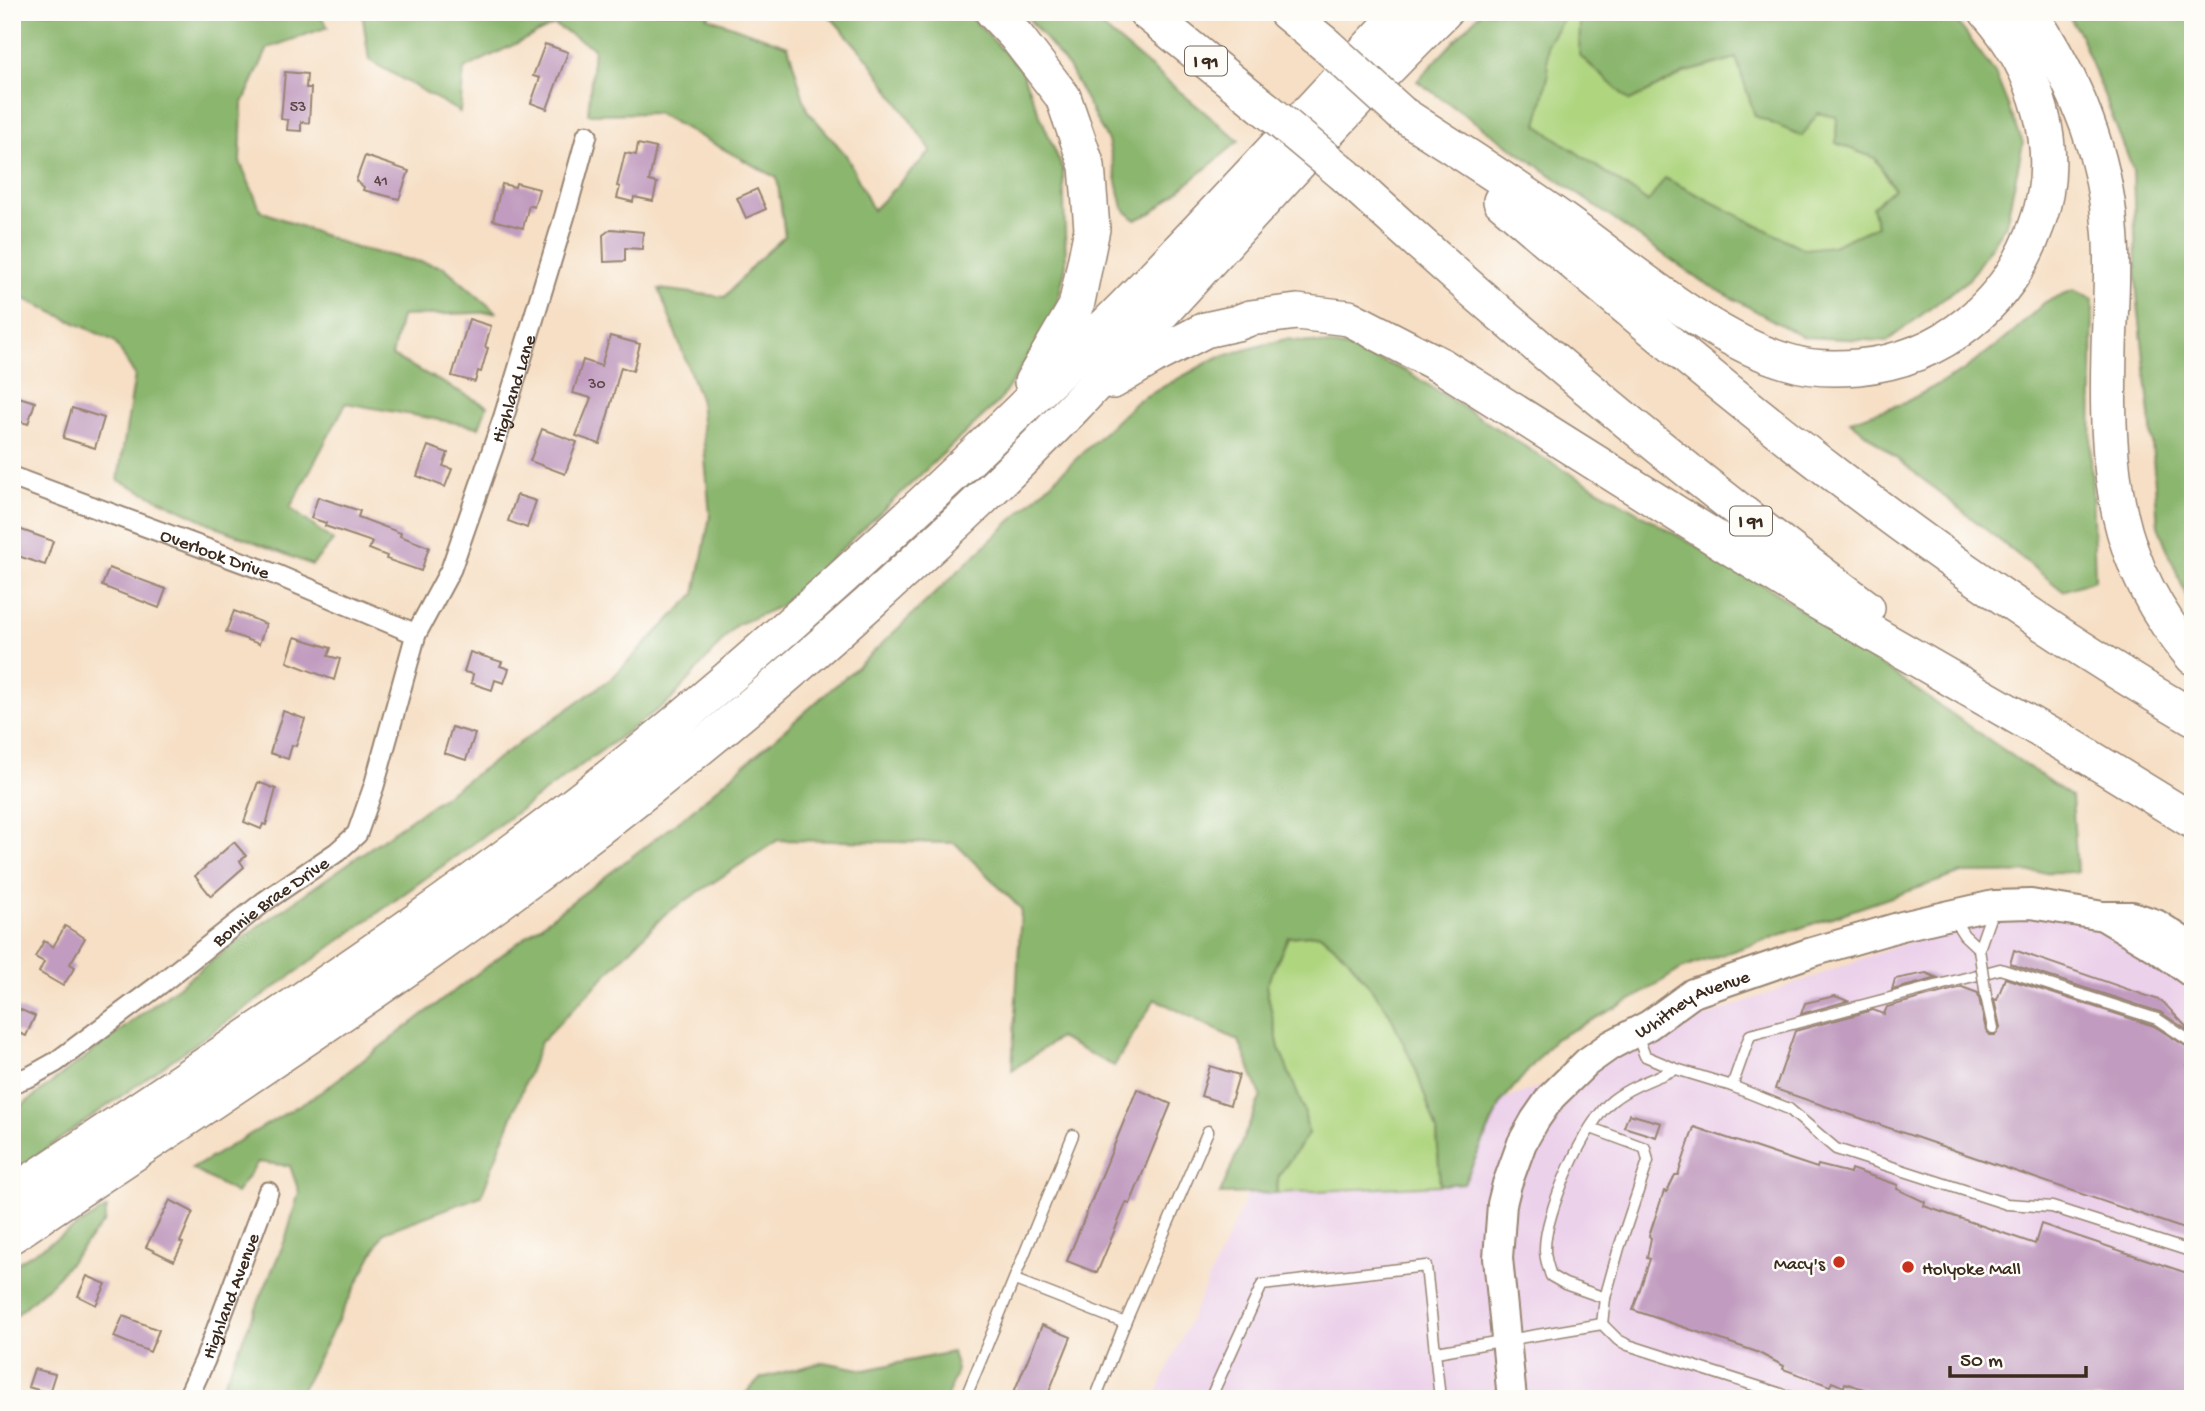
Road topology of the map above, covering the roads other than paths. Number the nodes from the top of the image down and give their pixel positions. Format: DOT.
graph roads {
  1 [pos="993,12"];
  2 [pos="1146,12"];
  3 [pos="1286,12"];
  4 [pos="1402,12"];
  5 [pos="1444,12"];
  6 [pos="1987,12"];
  7 [pos="2029,12"];
  8 [pos="1402,114"];
  9 [pos="587,135"];
  10 [pos="1078,403"];
  11 [pos="1009,420"];
  12 [pos="12,477"];
  13 [pos="416,634"];
  14 [pos="2193,657"];
  15 [pos="2193,717"];
  16 [pos="2077,751"];
  17 [pos="2193,821"];
  18 [pos="1991,916"];
  19 [pos="2103,916"];
  20 [pos="1957,924"];
  21 [pos="2193,948"];
  22 [pos="1979,949"];
  23 [pos="2193,974"];
  24 [pos="1993,1028"];
  25 [pos="1636,1031"];
  26 [pos="2193,1043"];
  27 [pos="1675,1069"];
  28 [pos="12,1083"];
  29 [pos="1732,1086"];
  30 [pos="1591,1128"];
  31 [pos="1208,1131"];
  32 [pos="1073,1135"];
  33 [pos="268,1192"];
  34 [pos="12,1194"];
  35 [pos="12,1235"];
  36 [pos="2193,1252"];
  37 [pos="1015,1280"];
  38 [pos="1605,1298"];
  39 [pos="1125,1323"];
  40 [pos="1602,1324"];
  41 [pos="1506,1340"];
  42 [pos="1436,1352"];
  43 [pos="187,1399"];
  44 [pos="965,1399"];
  45 [pos="1095,1399"];
  46 [pos="1210,1399"];
  47 [pos="1440,1399"];
  48 [pos="1512,1399"];
  49 [pos="1523,1399"];
  50 [pos="1797,1399"];
  1 -- 11 [label="highway"];
  2 -- 16 [label="highway, I 91, bridge"];
  3 -- 8 [label="highway, bridge"];
  4 -- 11 [label="highway"];
  5 -- 10 [label="highway"];
  6 -- 8 [label="highway"];
  7 -- 14 [label="highway"];
  8 -- 15 [label="highway"];
  9 -- 13 [label="street, Highland Lane"];
  10 -- 16 [label="highway"];
  10 -- 35 [label="highway"];
  11 -- 34 [label="highway"];
  12 -- 13 [label="street, Overlook Drive"];
  13 -- 28 [label="street, Bonnie Brae Drive"];
  16 -- 17 [label="highway, I 91"];
  18 -- 19 [label="main road, Whitney Avenue"];
  18 -- 20 [label="main road, Whitney Avenue"];
  18 -- 22 [label="lane"];
  19 -- 21 [label="main road, Whitney Avenue"];
  19 -- 23 [label="main road, Whitney Avenue"];
  20 -- 22 [label="lane"];
  20 -- 25 [label="main road, Whitney Avenue"];
  22 -- 24 [label="lane, bridge"];
  25 -- 27 [label="lane"];
  25 -- 41 [label="main road, Whitney Avenue"];
  26 -- 29 [label="lane"];
  27 -- 29 [label="lane"];
  27 -- 30 [label="lane"];
  29 -- 36 [label="lane"];
  30 -- 38 [label="lane"];
  30 -- 38 [label="lane"];
  31 -- 39 [label="lane"];
  32 -- 37 [label="lane"];
  33 -- 43 [label="street, Highland Avenue"];
  37 -- 39 [label="lane"];
  37 -- 44 [label="lane"];
  38 -- 40 [label="lane"];
  39 -- 45 [label="lane"];
  40 -- 41 [label="lane"];
  40 -- 50 [label="lane"];
  41 -- 42 [label="lane"];
  41 -- 48 [label="main road, Whitney Avenue"];
  41 -- 49 [label="main road, Whitney Avenue"];
  42 -- 46 [label="lane"];
  42 -- 47 [label="lane"];
}
